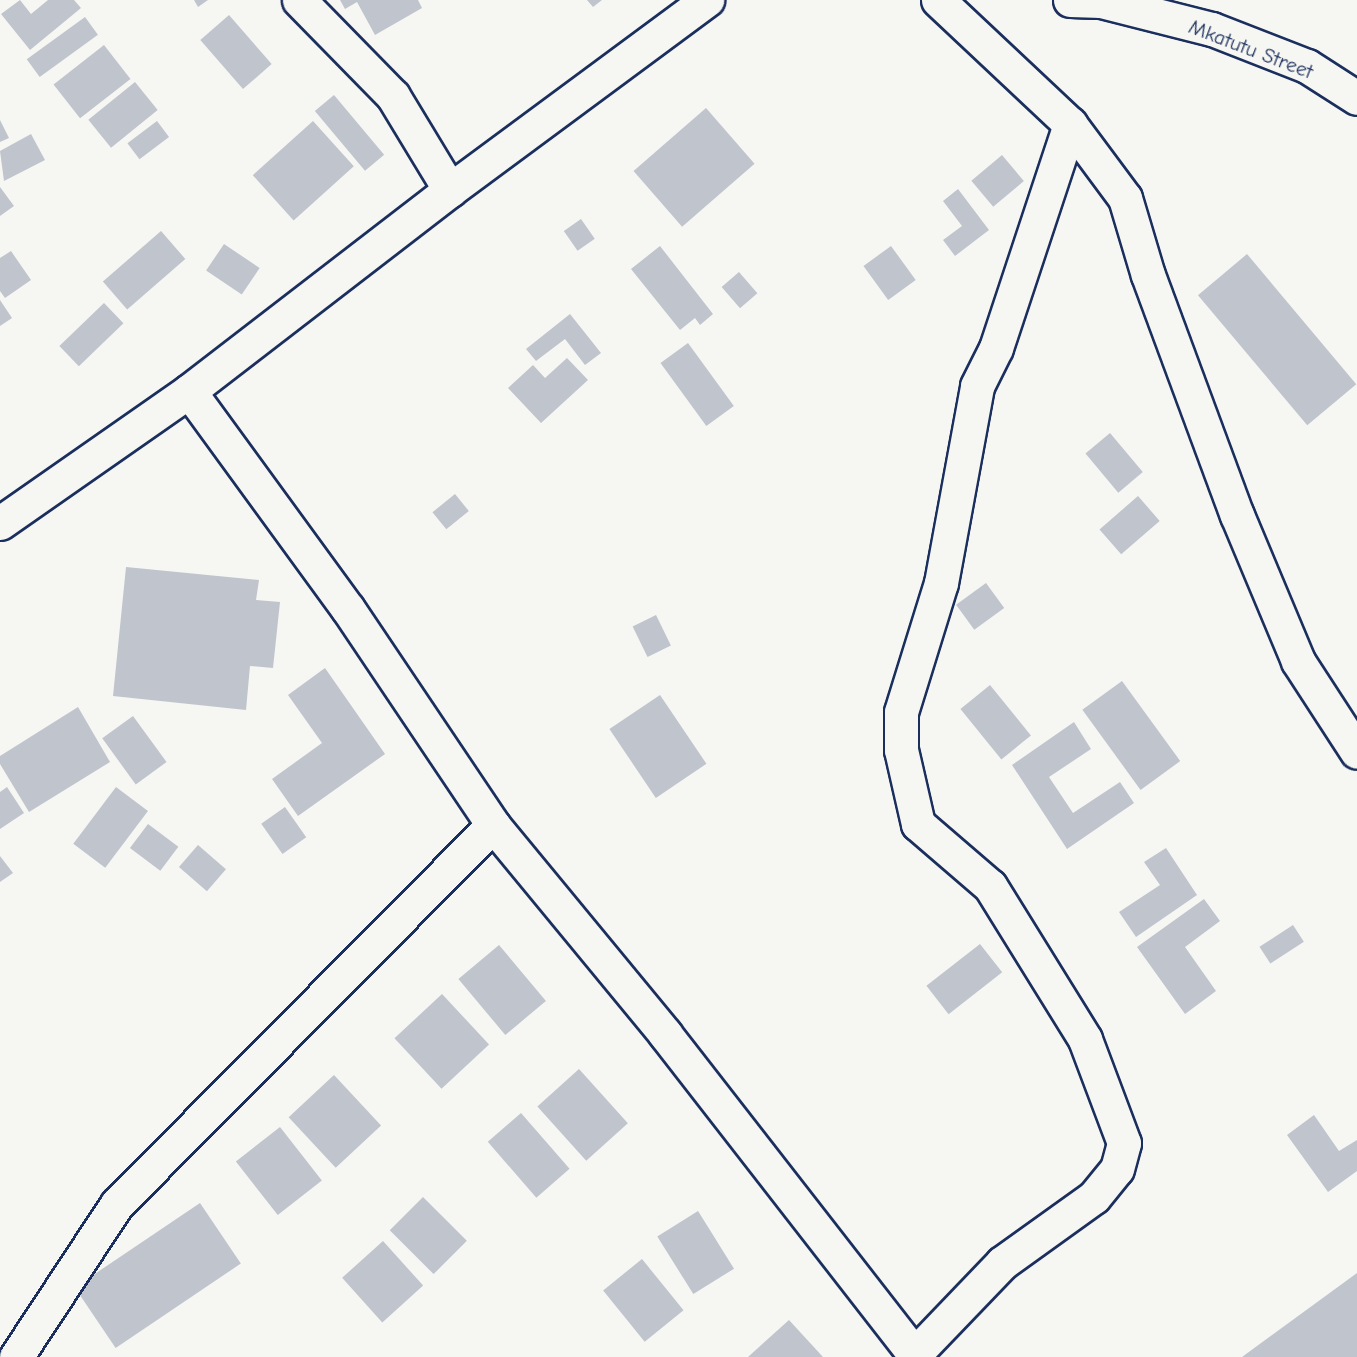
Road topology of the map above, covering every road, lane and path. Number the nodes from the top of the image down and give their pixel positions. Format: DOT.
graph roads {
  1 [pos="299,0"];
  2 [pos="706,0"];
  3 [pos="938,0"];
  4 [pos="1070,0"];
  5 [pos="1357,98"];
  6 [pos="1070,124"];
  7 [pos="450,190"];
  8 [pos="189,391"];
  9 [pos="0,524"];
  10 [pos="1357,752"];
  11 [pos="493,825"];
  12 [pos="914,1356"];
  13 [pos="16,1357"];
  1 -- 7 [label="street"];
  2 -- 7 [label="street"];
  3 -- 6 [label="street"];
  4 -- 5 [label="street, Mkatutu Street"];
  6 -- 10 [label="street"];
  6 -- 12 [label="street"];
  7 -- 8 [label="street"];
  8 -- 9 [label="street"];
  8 -- 11 [label="street"];
  11 -- 12 [label="street"];
  11 -- 13 [label="street"];
}
